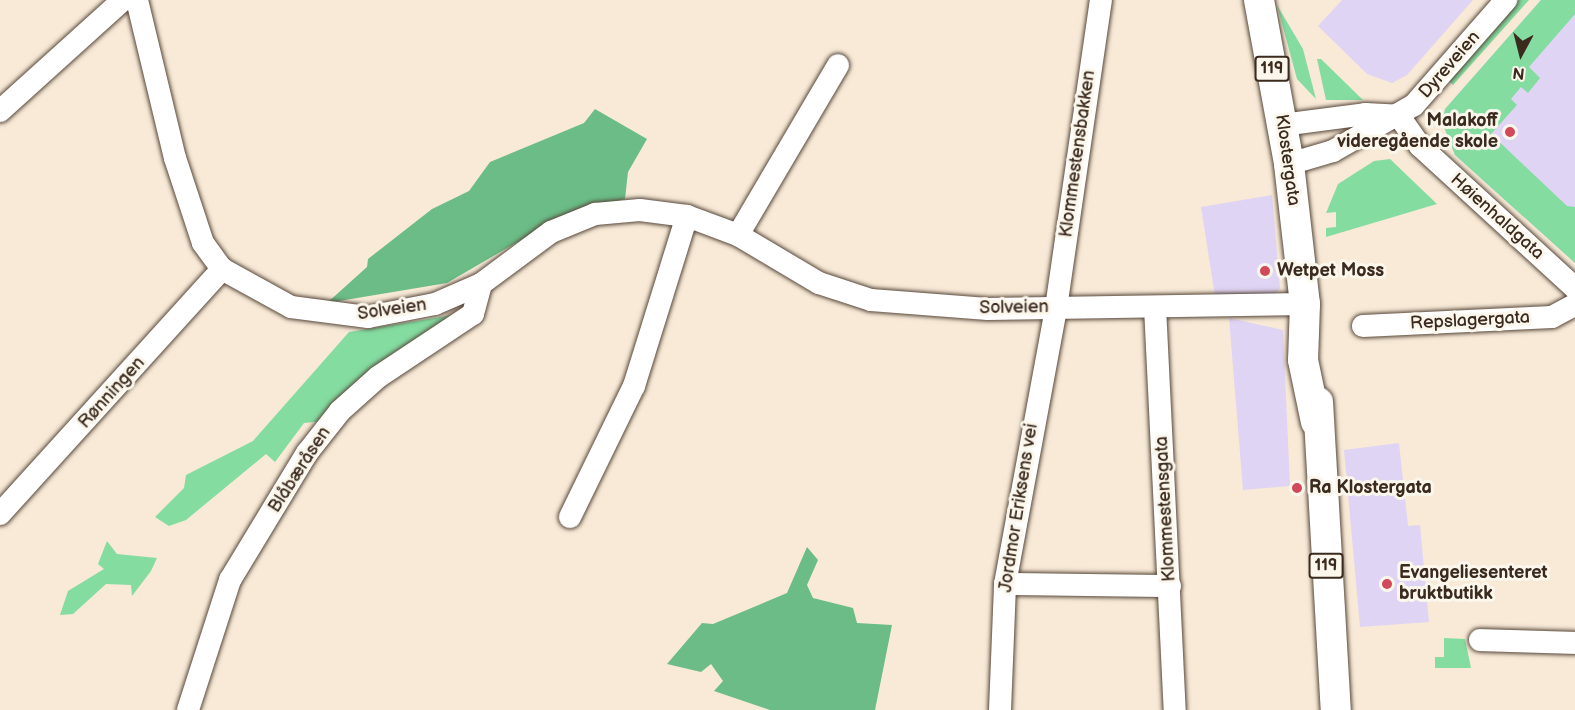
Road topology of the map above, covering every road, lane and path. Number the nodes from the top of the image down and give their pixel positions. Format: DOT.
graph roads {
  1 [pos="123,0"];
  2 [pos="137,0"];
  3 [pos="1101,0"];
  4 [pos="1506,0"];
  5 [pos="1260,7"];
  6 [pos="838,65"];
  7 [pos="0,111"];
  8 [pos="1399,116"];
  9 [pos="1282,125"];
  10 [pos="1289,164"];
  11 [pos="687,216"];
  12 [pos="738,235"];
  13 [pos="222,269"];
  14 [pos="481,284"];
  15 [pos="1575,288"];
  16 [pos="1305,305"];
  17 [pos="1575,305"];
  18 [pos="1155,307"];
  19 [pos="1056,308"];
  20 [pos="1363,326"];
  21 [pos="0,514"];
  22 [pos="570,518"];
  23 [pos="1005,584"];
  24 [pos="1170,585"];
  25 [pos="1479,640"];
  26 [pos="1575,643"];
  27 [pos="188,710"];
  28 [pos="1000,710"];
  29 [pos="1175,710"];
  30 [pos="1336,710"];
  1 -- 7 [label="street"];
  2 -- 13 [label="street"];
  3 -- 19 [label="street, Klommestensbakken"];
  4 -- 8 [label="street, Dyreveien"];
  5 -- 9 [label="main road, Klostergata / 119"];
  6 -- 12 [label="street"];
  8 -- 9 [label="street"];
  8 -- 10 [label="street, Dyreveien"];
  8 -- 15 [label="street, Høienhaldgata"];
  9 -- 10 [label="main road, Klostergata / 119"];
  10 -- 16 [label="main road, Klostergata / 119"];
  11 -- 12 [label="street, Solveien"];
  11 -- 14 [label="street, Solveien"];
  11 -- 22 [label="street"];
  12 -- 19 [label="street, Solveien"];
  13 -- 14 [label="street, Solveien"];
  13 -- 21 [label="street, Rønningen"];
  14 -- 27 [label="street, Blåbæråsen"];
  16 -- 18 [label="street, Solveien"];
  16 -- 30 [label="main road, Klostergata / 119"];
  17 -- 20 [label="street, Repslagergata"];
  18 -- 19 [label="street, Solveien"];
  18 -- 24 [label="street, Klommestensgata"];
  19 -- 23 [label="street, Jordmor Eriksens vei"];
  23 -- 24 [label="street"];
  23 -- 28 [label="street, Jordmor Eriksens vei"];
  24 -- 29 [label="street, Klommestensgata"];
  25 -- 26 [label="street"];
}
